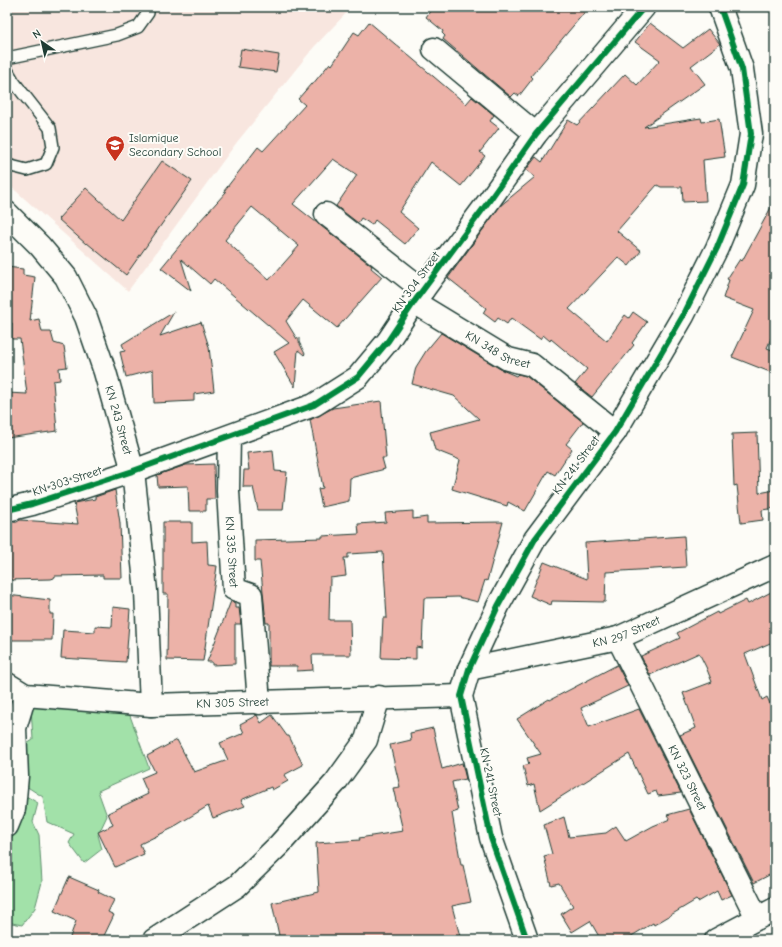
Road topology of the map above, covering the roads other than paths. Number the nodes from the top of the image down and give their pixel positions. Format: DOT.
graph roads {
  1 [pos="148,7"];
  2 [pos="644,7"];
  3 [pos="720,7"];
  4 [pos="434,49"];
  5 [pos="7,58"];
  6 [pos="7,70"];
  7 [pos="536,134"];
  8 [pos="7,165"];
  9 [pos="7,213"];
  10 [pos="326,214"];
  11 [pos="418,296"];
  12 [pos="615,432"];
  13 [pos="229,437"];
  14 [pos="133,471"];
  15 [pos="7,510"];
  16 [pos="775,566"];
  17 [pos="618,638"];
  18 [pos="469,669"];
  19 [pos="16,690"];
  20 [pos="461,696"];
  21 [pos="378,697"];
  22 [pos="259,703"];
  23 [pos="151,705"];
  24 [pos="7,826"];
  25 [pos="766,913"];
  26 [pos="154,940"];
  27 [pos="526,940"];
  28 [pos="716,940"];
  1 -- 5 [label="lane"];
  2 -- 7 [label="street, KN 304 Street"];
  3 -- 12 [label="street, KN 241 Street"];
  4 -- 7 [label="street"];
  6 -- 8 [label="lane"];
  7 -- 11 [label="street, KN 304 Street"];
  9 -- 14 [label="street, KN 243 Street"];
  10 -- 11 [label="street, KN 348 Street"];
  11 -- 12 [label="street, KN 348 Street"];
  11 -- 13 [label="street, KN 304 Street"];
  12 -- 18 [label="street, KN 241 Street"];
  13 -- 14 [label="street, KN 304 Street"];
  13 -- 22 [label="street, KN 335 Street"];
  14 -- 15 [label="street, KN 303 Street"];
  14 -- 23 [label="street, KN 243 Street"];
  16 -- 17 [label="street, KN 297 Street"];
  17 -- 18 [label="street, KN 297 Street"];
  17 -- 25 [label="street, KN 323 Street"];
  18 -- 20 [label="street, KN 241 Street"];
  19 -- 23 [label="street, KN 305 Street"];
  19 -- 24 [label="street"];
  20 -- 21 [label="street, KN 305 Street"];
  20 -- 27 [label="street, KN 241 Street"];
  21 -- 22 [label="street, KN 305 Street"];
  21 -- 26 [label="street"];
  22 -- 23 [label="street, KN 305 Street"];
  25 -- 28 [label="street"];
}
